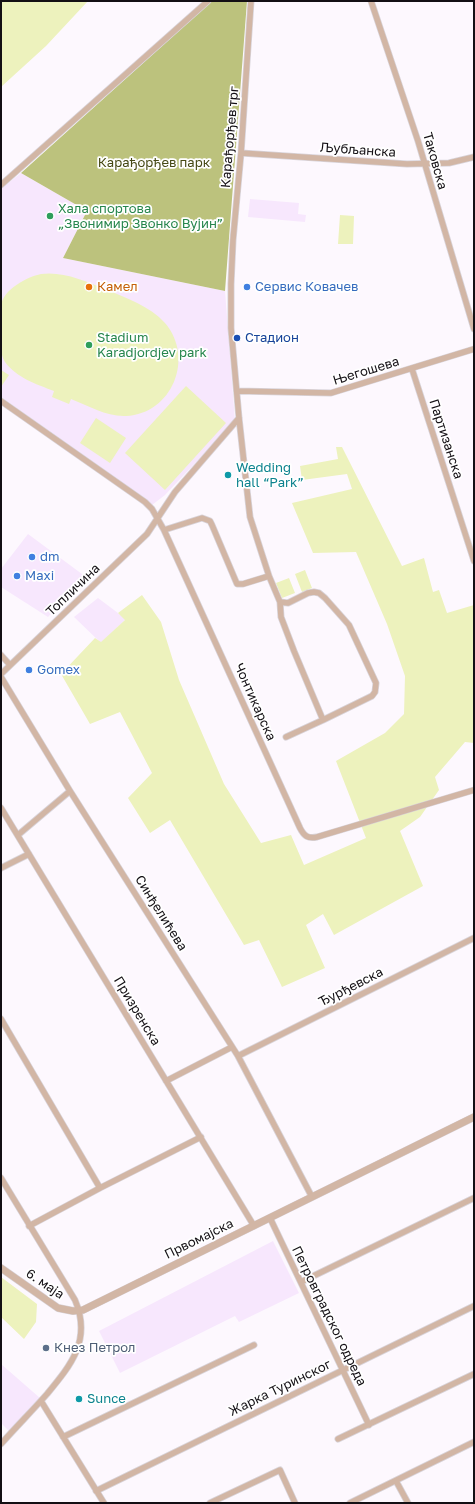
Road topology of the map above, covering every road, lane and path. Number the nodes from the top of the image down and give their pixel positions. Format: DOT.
graph roads {
  1 [pos="208,1"];
  2 [pos="251,1"];
  3 [pos="371,1"];
  4 [pos="241,153"];
  5 [pos="474,156"];
  6 [pos="424,164"];
  7 [pos="1,185"];
  8 [pos="474,329"];
  9 [pos="474,349"];
  10 [pos="412,368"];
  11 [pos="237,390"];
  12 [pos="1,401"];
  13 [pos="239,418"];
  14 [pos="158,519"];
  15 [pos="164,530"];
  16 [pos="474,561"];
  17 [pos="269,576"];
  18 [pos="280,602"];
  19 [pos="1,655"];
  20 [pos="10,665"];
  21 [pos="1,676"];
  22 [pos="323,720"];
  23 [pos="286,737"];
  24 [pos="474,790"];
  25 [pos="70,791"];
  26 [pos="1,808"];
  27 [pos="18,835"];
  28 [pos="29,854"];
  29 [pos="1,868"];
  30 [pos="474,938"];
  31 [pos="1,1019"];
  32 [pos="232,1047"];
  33 [pos="238,1056"];
  34 [pos="166,1081"];
  35 [pos="474,1117"];
  36 [pos="201,1137"];
  37 [pos="1,1178"];
  38 [pos="100,1188"];
  39 [pos="312,1197"];
  40 [pos="474,1198"];
  41 [pos="270,1218"];
  42 [pos="29,1226"];
  43 [pos="254,1226"];
  44 [pos="1,1268"];
  45 [pos="301,1282"];
  46 [pos="474,1306"];
  47 [pos="79,1310"];
  48 [pos="254,1345"];
  49 [pos="343,1370"];
  50 [pos="474,1374"];
  51 [pos="41,1401"];
  52 [pos="369,1425"];
  53 [pos="63,1437"];
  54 [pos="338,1440"];
  55 [pos="474,1442"];
  56 [pos="1,1444"];
  57 [pos="396,1481"];
  58 [pos="96,1491"];
  59 [pos="104,1503"];
  60 [pos="210,1503"];
  61 [pos="295,1503"];
  62 [pos="350,1503"];
  63 [pos="408,1503"];
  1 -- 7 [label="street"];
  2 -- 4 [label="street, Карађорђев трг"];
  3 -- 6 [label="street, Таковска"];
  4 -- 6 [label="street, Љубљанска"];
  4 -- 11 [label="street, Карађорђев трг"];
  5 -- 6 [label="street, Љубљанска"];
  6 -- 8 [label="street, Таковска"];
  9 -- 10 [label="street, Његошева"];
  10 -- 11 [label="street, Његошева"];
  10 -- 16 [label="street, Партизанска"];
  11 -- 13 [label="street, Карађорђев трг"];
  12 -- 14 [label="street"];
  13 -- 14 [label="street"];
  13 -- 17 [label="street, Карађорђев трг"];
  14 -- 15 [label="street"];
  14 -- 20 [label="street, Топличина"];
  15 -- 17 [label="street"];
  15 -- 24 [label="street, Чонтикарска"];
  17 -- 18 [label="street, Карађорђев трг"];
  18 -- 22 [label="street, Карађорђев трг"];
  18 -- 22 [label="street"];
  19 -- 20 [label="street"];
  20 -- 21 [label="street, Топличина"];
  21 -- 25 [label="street, Синђелићева"];
  22 -- 23 [label="street"];
  25 -- 27 [label="street"];
  25 -- 32 [label="street, Синђелићева"];
  26 -- 27 [label="street, Призренска"];
  27 -- 28 [label="street, Призренска"];
  28 -- 29 [label="street"];
  28 -- 34 [label="street, Призренска"];
  30 -- 33 [label="street, Ђурђевска"];
  31 -- 38 [label="street"];
  32 -- 33 [label="street, Синђелићева"];
  32 -- 34 [label="street"];
  33 -- 39 [label="street, Синђелићева"];
  34 -- 36 [label="street, Призренска"];
  35 -- 39 [label="street, Првомајска"];
  36 -- 38 [label="street"];
  36 -- 43 [label="street, Призренска"];
  37 -- 42 [label="street"];
  38 -- 42 [label="street"];
  39 -- 41 [label="street, Првомајска"];
  40 -- 45 [label="street"];
  41 -- 43 [label="street, Првомајска"];
  41 -- 45 [label="street, Петровградског одреда"];
  42 -- 47 [label="street"];
  43 -- 47 [label="street, Првомајска"];
  44 -- 47 [label="street, 6. маја"];
  45 -- 49 [label="street, Петровградског одреда"];
  46 -- 49 [label="street, Жарка Туринског"];
  47 -- 51 [label="street"];
  48 -- 53 [label="street"];
  49 -- 52 [label="street, Петровградског одреда"];
  49 -- 58 [label="street, Жарка Туринског"];
  50 -- 52 [label="street"];
  51 -- 53 [label="street"];
  51 -- 56 [label="street"];
  52 -- 54 [label="street"];
  53 -- 58 [label="street"];
  55 -- 57 [label="street"];
  57 -- 62 [label="street"];
  57 -- 63 [label="street"];
  58 -- 59 [label="street"];
  60 -- 61 [label="street"];
}
